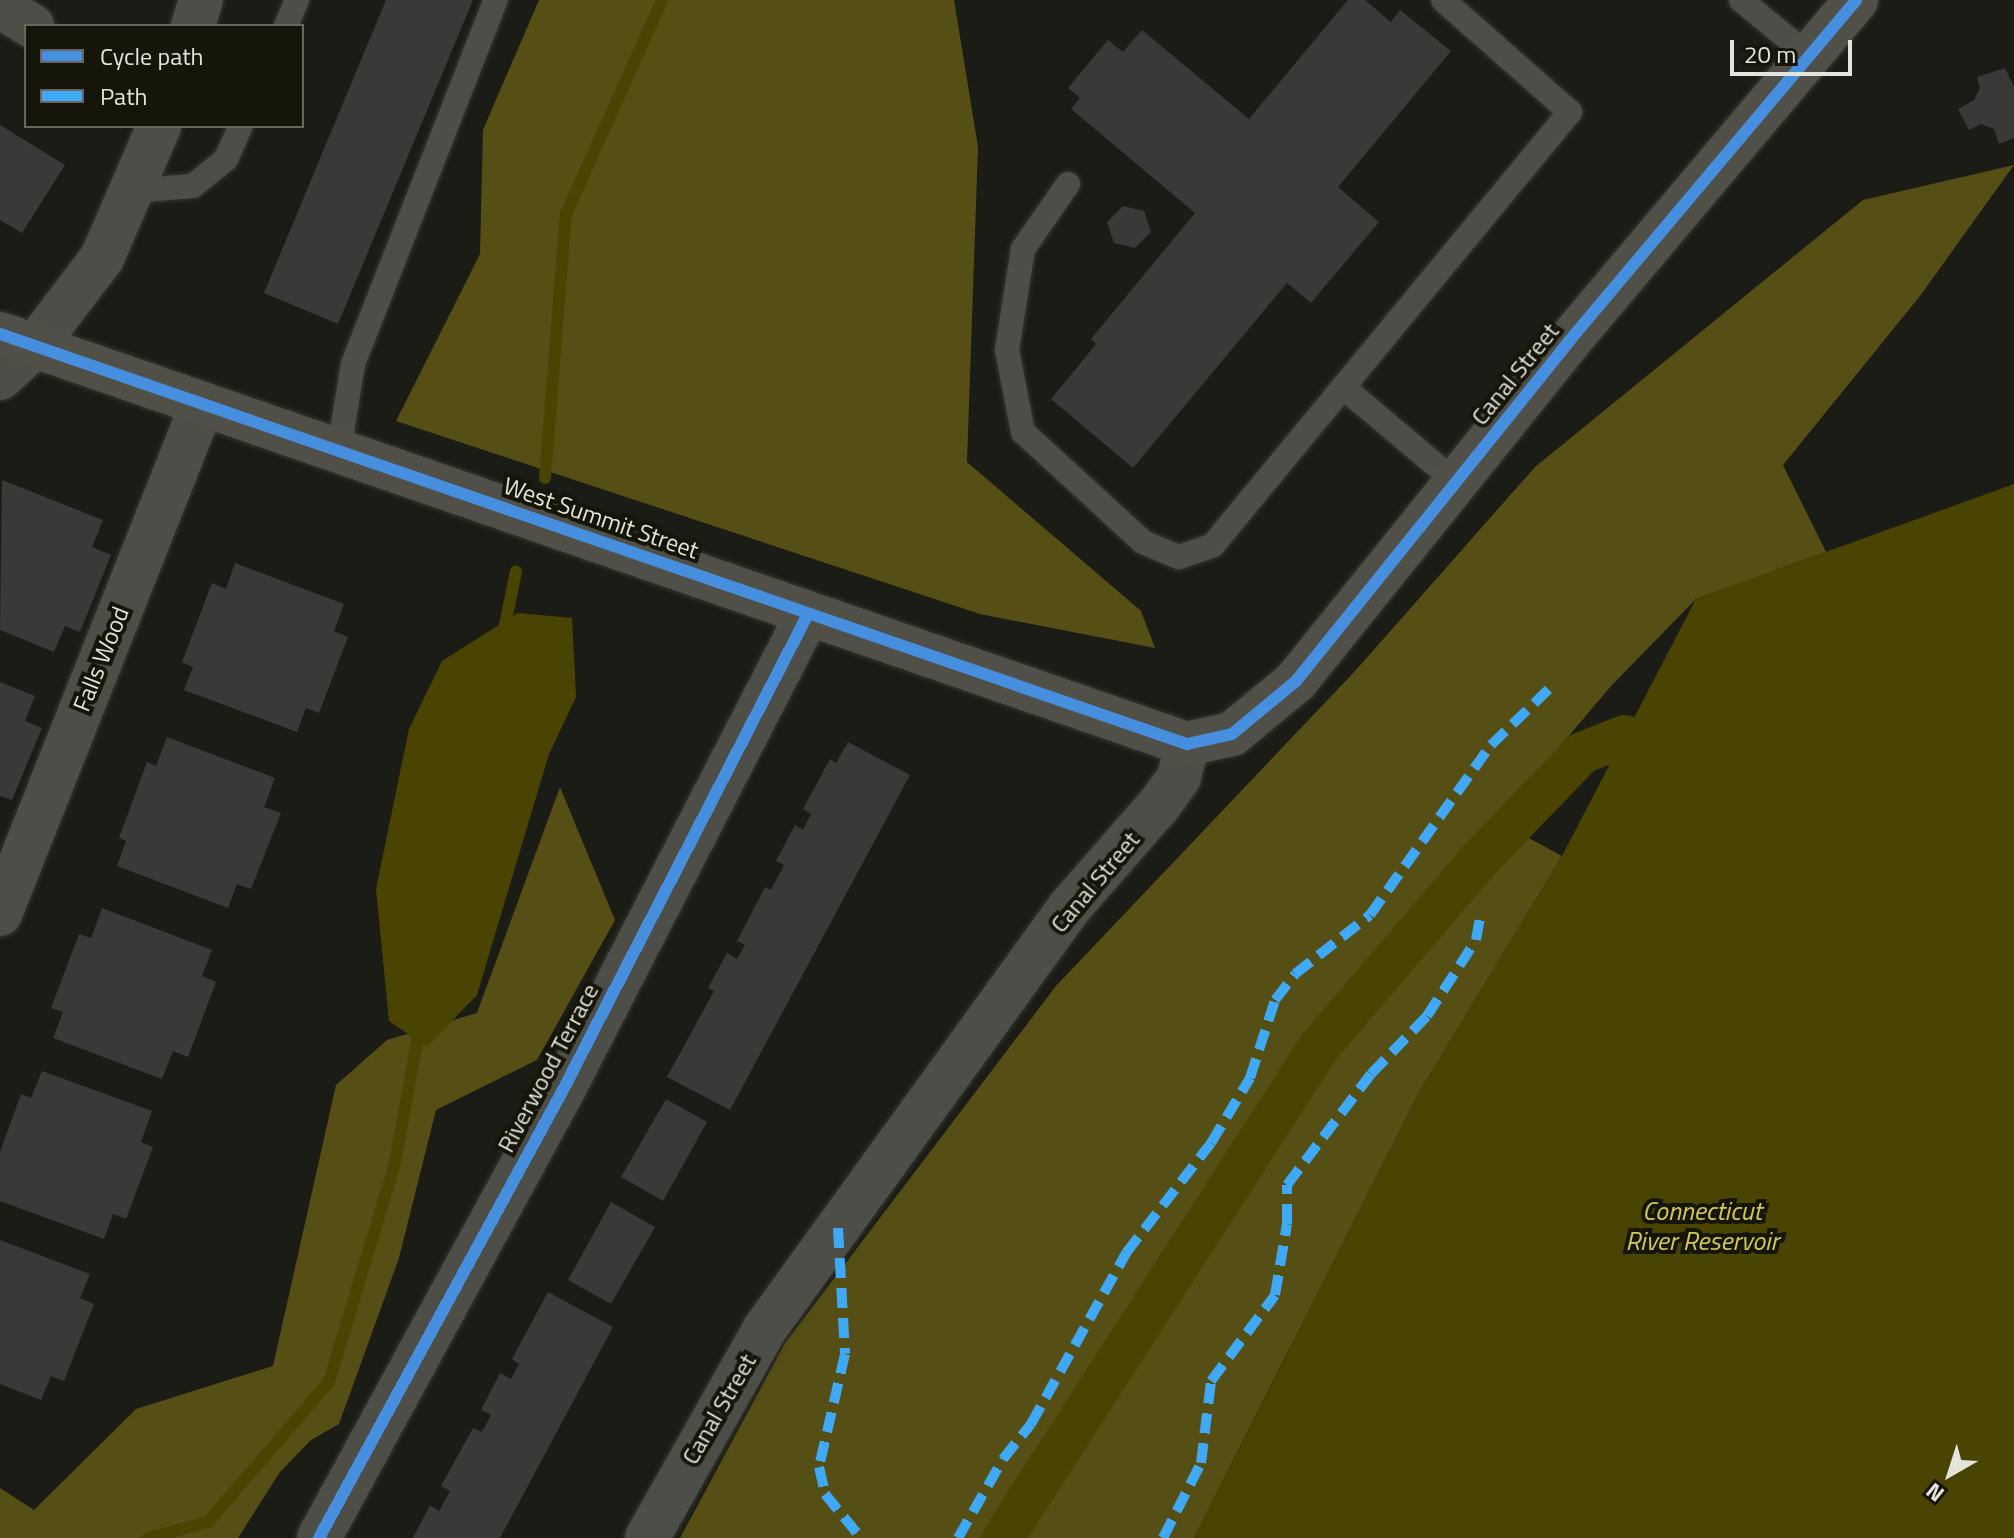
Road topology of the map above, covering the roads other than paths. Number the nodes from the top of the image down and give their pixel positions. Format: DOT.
graph roads {
  1 [pos="201,0"];
  2 [pos="297,0"];
  3 [pos="496,0"];
  4 [pos="1443,0"];
  5 [pos="1741,0"];
  6 [pos="1856,0"];
  7 [pos="0,6"];
  8 [pos="29,24"];
  9 [pos="194,24"];
  10 [pos="287,24"];
  11 [pos="1809,56"];
  12 [pos="158,128"];
  13 [pos="240,128"];
  14 [pos="1068,184"];
  15 [pos="130,191"];
  16 [pos="17,340"];
  17 [pos="0,378"];
  18 [pos="1343,387"];
  19 [pos="202,405"];
  20 [pos="339,450"];
  21 [pos="1456,482"];
  22 [pos="808,614"];
  23 [pos="1187,744"];
  24 [pos="0,914"];
  25 [pos="319,1538"];
  26 [pos="647,1538"];
  1 -- 9 [label="street"];
  2 -- 10 [label="lane"];
  3 -- 20 [label="lane"];
  4 -- 18 [label="lane"];
  5 -- 11 [label="lane"];
  6 -- 11 [label="street, Canal Street"];
  7 -- 8 [label="street"];
  11 -- 21 [label="street, Canal Street"];
  12 -- 15 [label="street"];
  13 -- 15 [label="lane"];
  14 -- 18 [label="lane"];
  15 -- 16 [label="street"];
  16 -- 17 [label="street"];
  16 -- 19 [label="street, West Summit Street"];
  18 -- 21 [label="lane"];
  19 -- 20 [label="street, West Summit Street"];
  19 -- 24 [label="street, Falls Wood"];
  20 -- 22 [label="street, West Summit Street"];
  21 -- 23 [label="street, Canal Street"];
  22 -- 23 [label="street, West Summit Street"];
  22 -- 25 [label="street, Riverwood Terrace"];
  23 -- 26 [label="street, Canal Street"];
}
